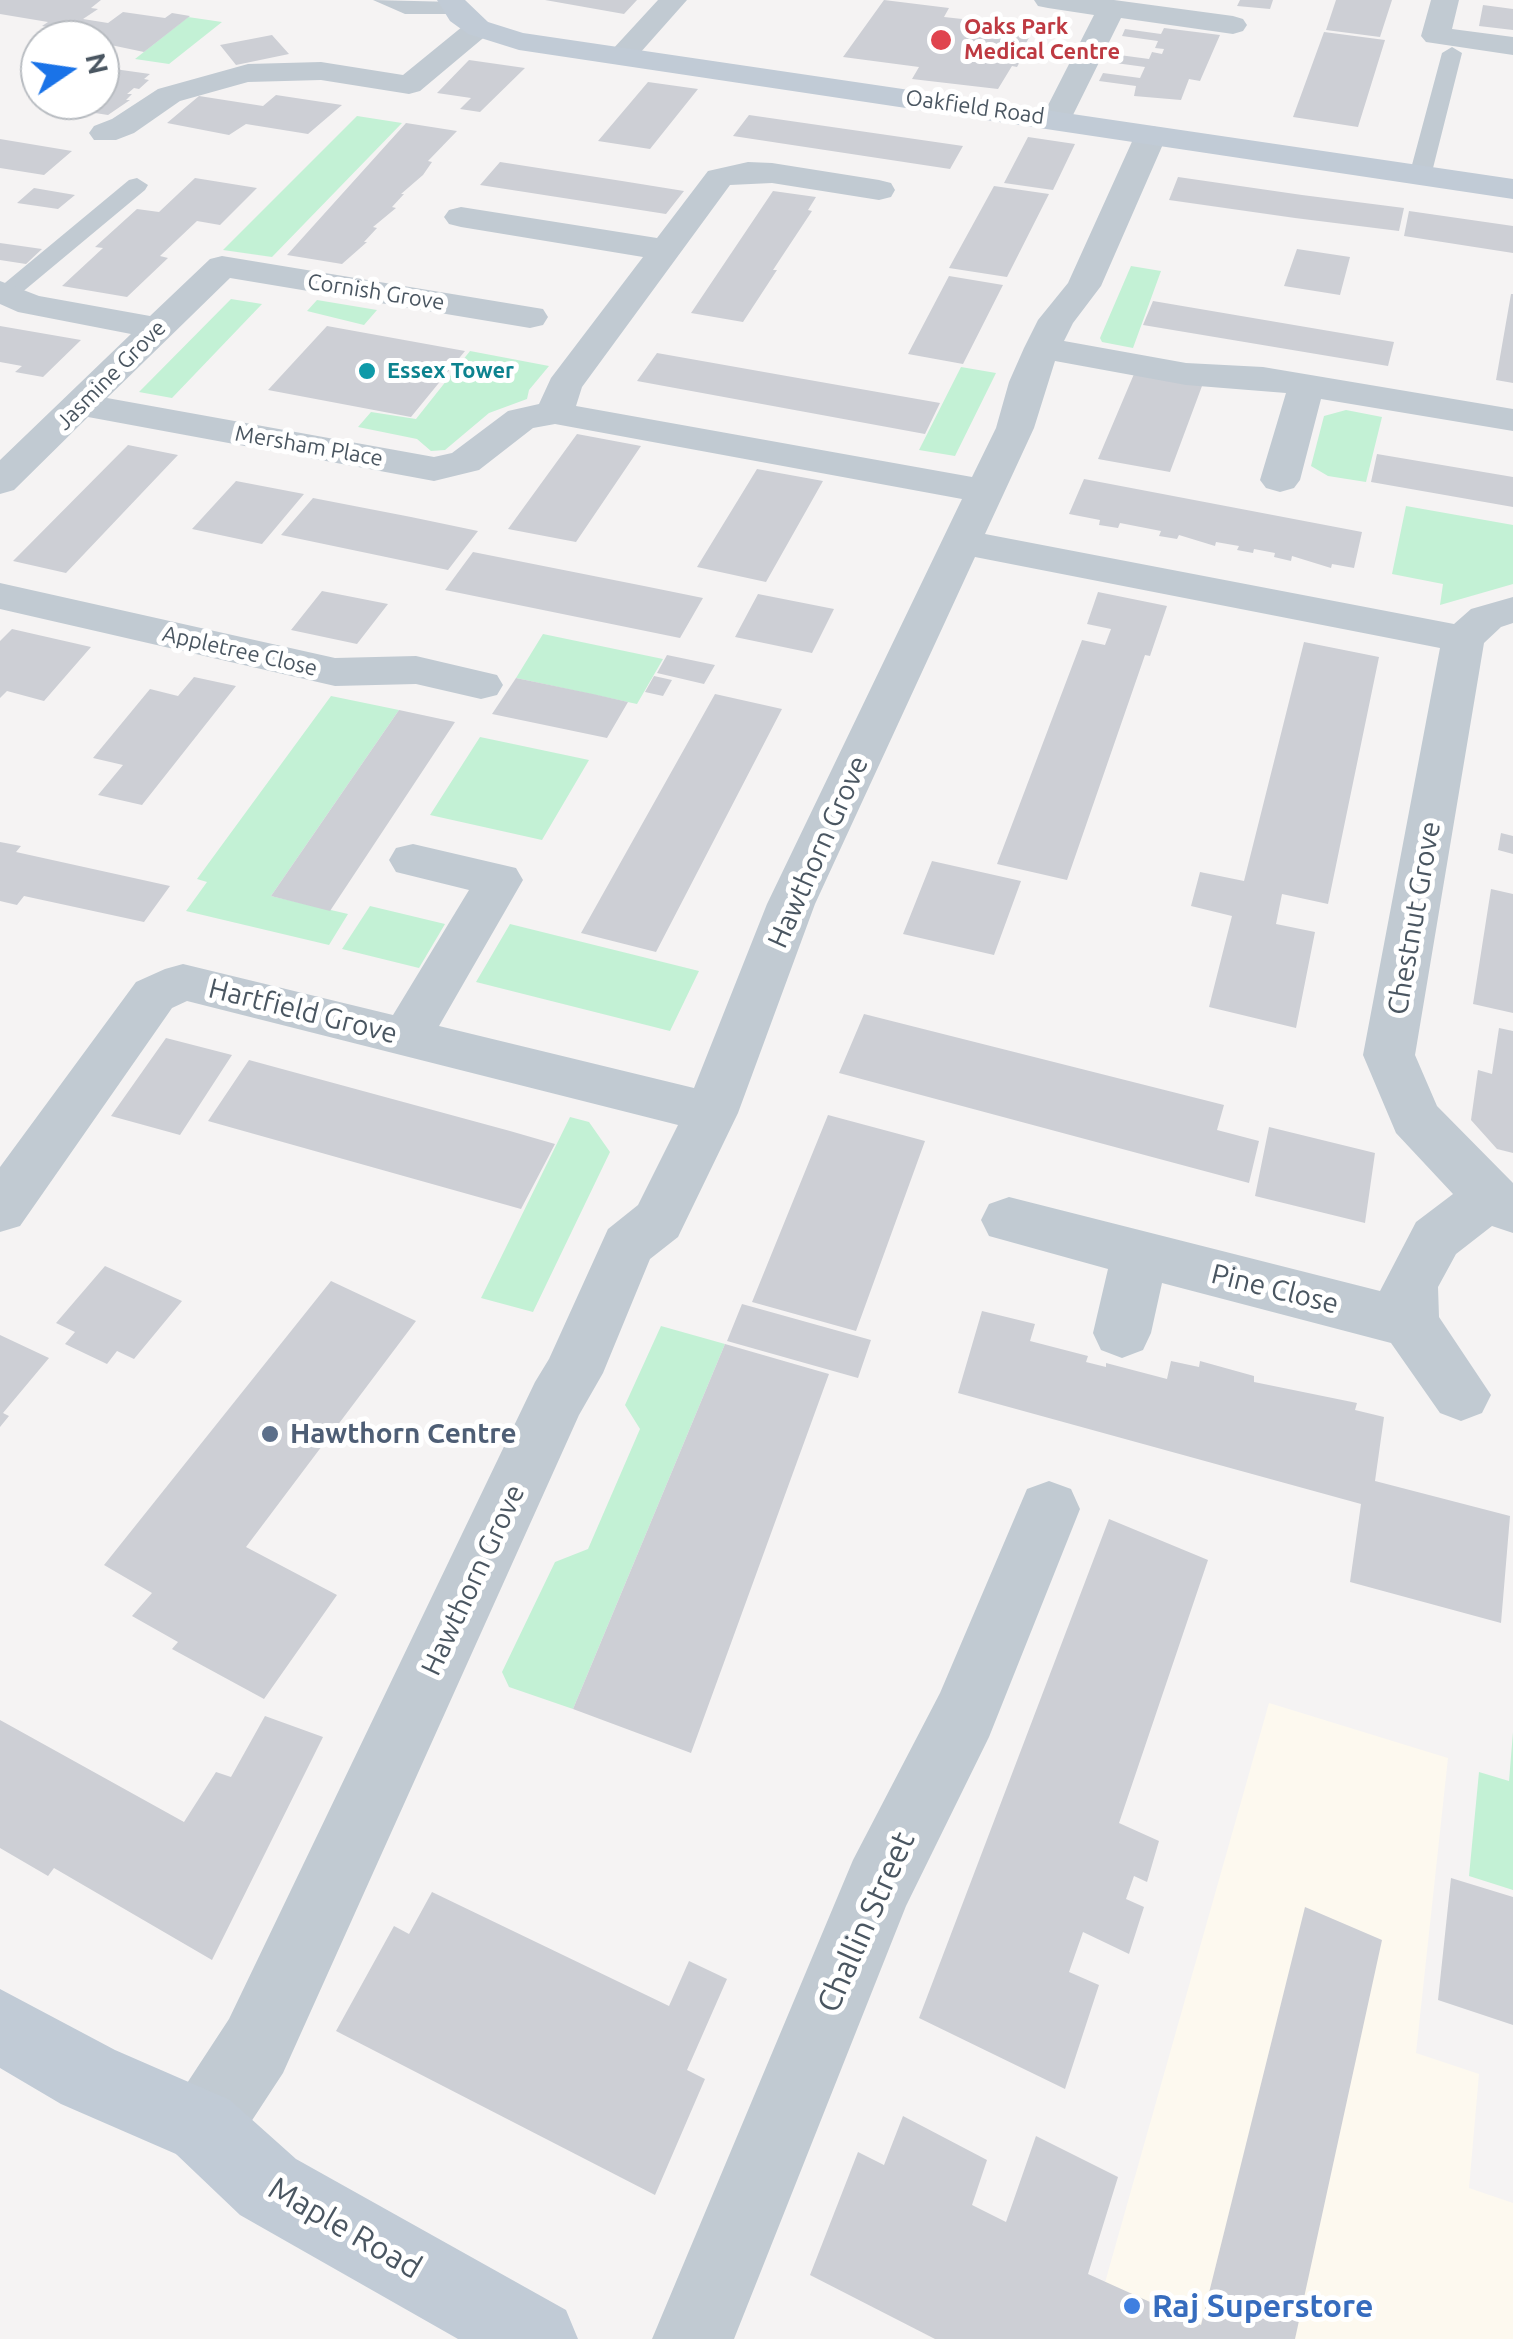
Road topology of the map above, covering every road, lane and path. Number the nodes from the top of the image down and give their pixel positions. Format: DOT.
graph roads {
  1 [pos="383,0"];
  2 [pos="674,0"];
  3 [pos="1048,0"];
  4 [pos="1445,0"];
  5 [pos="1112,8"];
  6 [pos="462,12"];
  7 [pos="1233,24"];
  8 [pos="1513,46"];
  9 [pos="1452,52"];
  10 [pos="622,56"];
  11 [pos="1056,119"];
  12 [pos="1151,135"];
  13 [pos="163,142"];
  14 [pos="1420,176"];
  15 [pos="137,185"];
  16 [pos="1513,189"];
  17 [pos="878,190"];
  18 [pos="462,217"];
  19 [pos="665,250"];
  20 [pos="222,266"];
  21 [pos="3,293"];
  22 [pos="530,317"];
  23 [pos="157,328"];
  24 [pos="1042,348"];
  25 [pos="1306,386"];
  26 [pos="82,405"];
  27 [pos="538,416"];
  28 [pos="1513,420"];
  29 [pos="1280,480"];
  30 [pos="0,482"];
  31 [pos="984,491"];
  32 [pos="961,542"];
  33 [pos="0,596"];
  34 [pos="1513,610"];
  35 [pos="1464,639"];
  36 [pos="482,685"];
  37 [pos="413,860"];
  38 [pos="407,1036"];
  39 [pos="711,1113"];
  40 [pos="1502,1204"];
  41 [pos="0,1210"];
  42 [pos="1009,1220"];
  43 [pos="1140,1255"];
  44 [pos="1410,1323"];
  45 [pos="1122,1333"];
  46 [pos="1461,1396"];
  47 [pos="1049,1508"];
  48 [pos="0,2026"];
  49 [pos="203,2128"];
  50 [pos="537,2339"];
  51 [pos="693,2339"];
  1 -- 6 [label="lane"];
  2 -- 10 [label="street"];
  3 -- 5 [label="street"];
  4 -- 8 [label="street"];
  5 -- 7 [label="street"];
  5 -- 11 [label="street"];
  6 -- 10 [label="street, Oakfield Road"];
  6 -- 13 [label="street"];
  9 -- 14 [label="lane"];
  10 -- 11 [label="street, Oakfield Road"];
  11 -- 12 [label="street, Oakfield Road"];
  12 -- 14 [label="street, Oakfield Road"];
  12 -- 24 [label="street, Hawthorn Grove"];
  14 -- 16 [label="street, Oakfield Road"];
  15 -- 21 [label="lane"];
  17 -- 19 [label="street"];
  18 -- 19 [label="street"];
  19 -- 27 [label="street"];
  20 -- 22 [label="street, Cornish Grove"];
  20 -- 23 [label="street, Jasmine Grove"];
  21 -- 23 [label="street"];
  23 -- 26 [label="street, Jasmine Grove"];
  24 -- 25 [label="street"];
  24 -- 31 [label="street, Hawthorn Grove"];
  25 -- 28 [label="street"];
  25 -- 29 [label="street"];
  26 -- 27 [label="street, Mersham Place"];
  26 -- 30 [label="street, Jasmine Grove"];
  27 -- 31 [label="street"];
  31 -- 32 [label="street, Hawthorn Grove"];
  32 -- 35 [label="street"];
  32 -- 39 [label="street, Hawthorn Grove"];
  33 -- 36 [label="street, Appletree Close"];
  34 -- 35 [label="street"];
  35 -- 40 [label="street, Chestnut Grove"];
  37 -- 38 [label="street"];
  38 -- 39 [label="street, Hartfield Grove"];
  38 -- 41 [label="street, Hartfield Grove"];
  39 -- 49 [label="street, Hawthorn Grove"];
  40 -- 44 [label="street"];
  42 -- 43 [label="street, Pine Close"];
  43 -- 44 [label="street, Pine Close"];
  43 -- 45 [label="street"];
  44 -- 46 [label="street"];
  47 -- 51 [label="street, Challin Street"];
  48 -- 49 [label="street, Maple Road"];
  49 -- 50 [label="street, Maple Road"];
}
